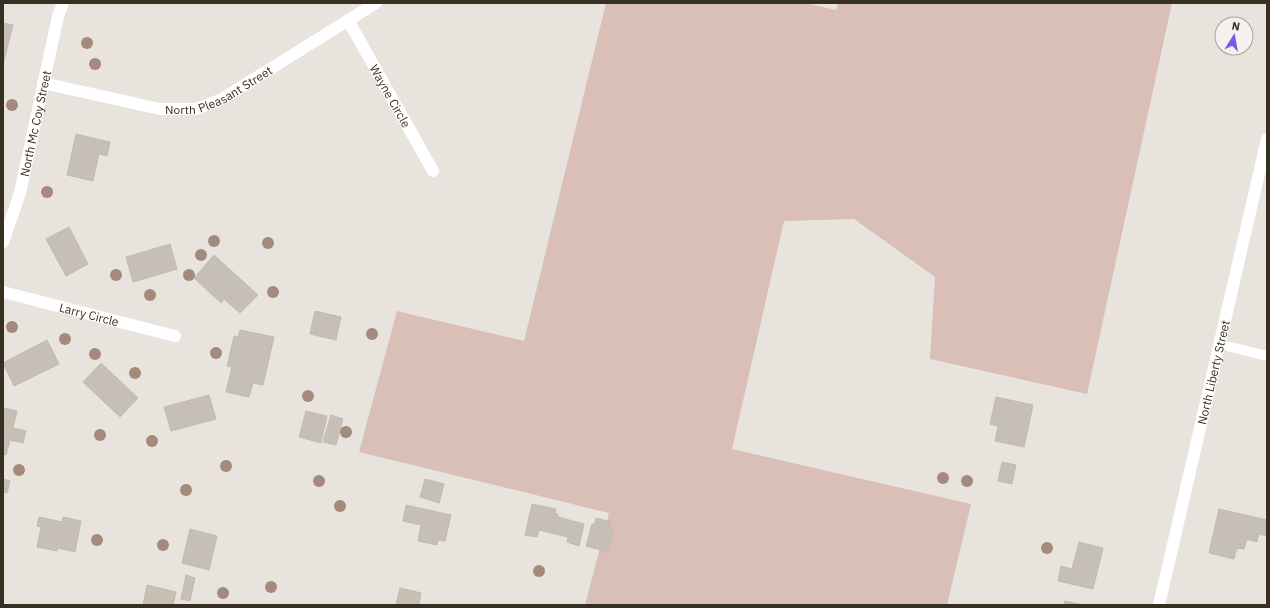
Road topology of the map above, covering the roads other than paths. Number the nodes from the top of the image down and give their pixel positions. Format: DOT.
graph roads {
  1 [pos="63,3"];
  2 [pos="376,3"];
  3 [pos="348,20"];
  4 [pos="43,84"];
  5 [pos="1267,139"];
  6 [pos="433,171"];
  7 [pos="3,242"];
  8 [pos="3,292"];
  9 [pos="175,336"];
  10 [pos="1220,344"];
  11 [pos="1267,356"];
  12 [pos="1159,605"];
  1 -- 4 [label="street, North Mc Coy Street"];
  2 -- 3 [label="street, North Pleasant Street"];
  3 -- 4 [label="street, North Pleasant Street"];
  3 -- 6 [label="street, Wayne Circle"];
  4 -- 7 [label="street, North Mc Coy Street"];
  5 -- 10 [label="street, North Liberty Street"];
  8 -- 9 [label="street, Larry Circle"];
  10 -- 11 [label="lane"];
  10 -- 12 [label="street, North Liberty Street"];
}
